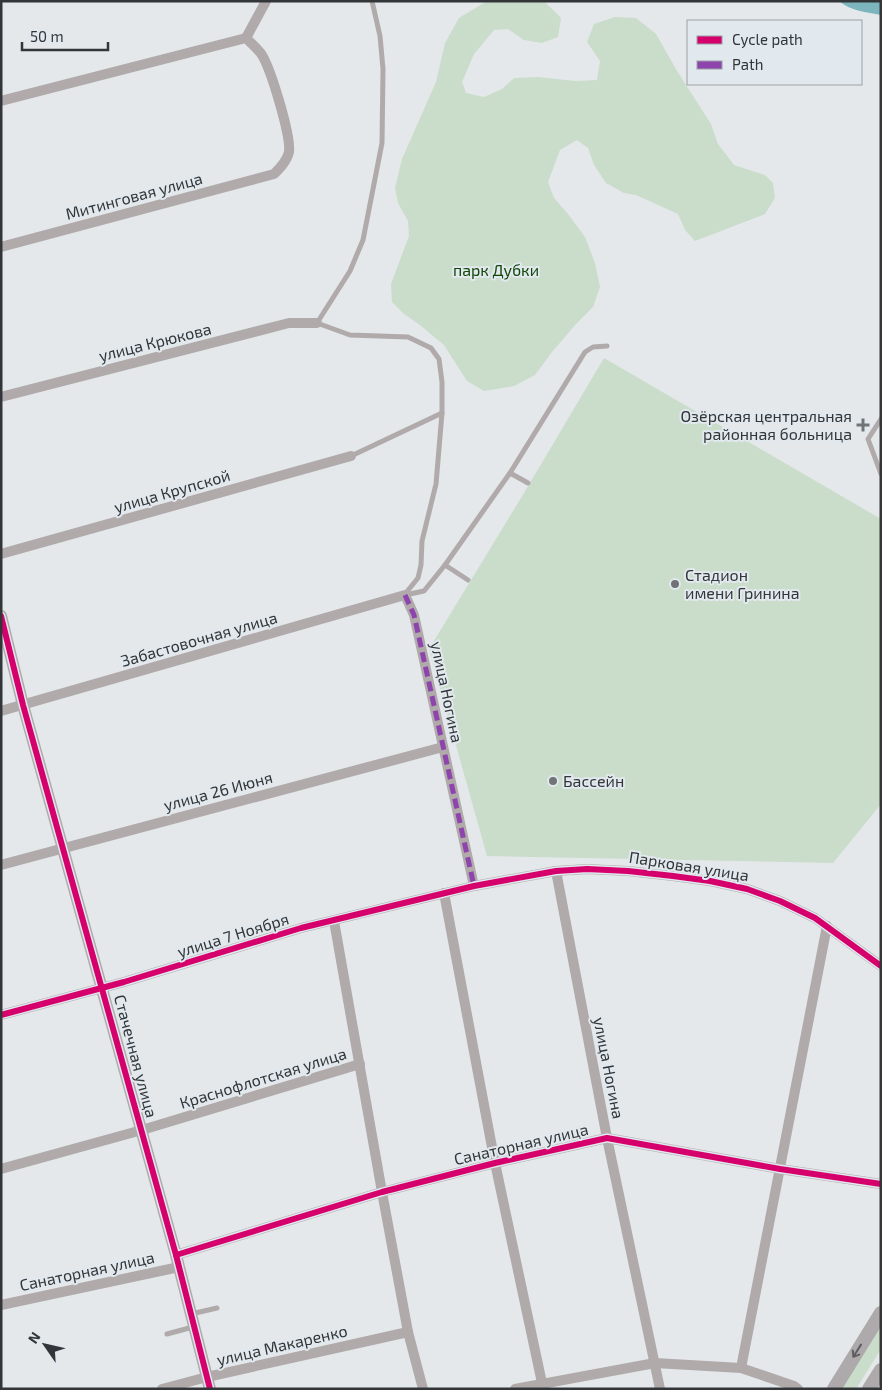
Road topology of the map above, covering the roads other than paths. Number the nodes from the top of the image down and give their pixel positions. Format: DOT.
graph roads {
  1 [pos="266,1"];
  2 [pos="372,1"];
  3 [pos="246,38"];
  4 [pos="1,101"];
  5 [pos="1,247"];
  6 [pos="317,323"];
  7 [pos="607,346"];
  8 [pos="1,397"];
  9 [pos="442,413"];
  10 [pos="881,419"];
  11 [pos="351,456"];
  12 [pos="510,473"];
  13 [pos="881,474"];
  14 [pos="528,483"];
  15 [pos="1,554"];
  16 [pos="446,565"];
  17 [pos="468,580"];
  18 [pos="405,595"];
  19 [pos="1,616"];
  20 [pos="24,705"];
  21 [pos="1,711"];
  22 [pos="443,746"];
  23 [pos="64,848"];
  24 [pos="1,865"];
  25 [pos="556,871"];
  26 [pos="474,886"];
  27 [pos="444,893"];
  28 [pos="334,921"];
  29 [pos="827,926"];
  30 [pos="881,966"];
  31 [pos="102,988"];
  32 [pos="1,1015"];
  33 [pos="360,1064"];
  34 [pos="142,1130"];
  35 [pos="607,1138"];
  36 [pos="495,1163"];
  37 [pos="1,1169"];
  38 [pos="780,1169"];
  39 [pos="881,1184"];
  40 [pos="382,1192"];
  41 [pos="177,1261"];
  42 [pos="1,1305"];
  43 [pos="217,1308"];
  44 [pos="881,1313"];
  45 [pos="191,1314"];
  46 [pos="194,1327"];
  47 [pos="408,1332"];
  48 [pos="167,1334"];
  49 [pos="655,1363"];
  50 [pos="741,1368"];
  51 [pos="881,1370"];
  52 [pos="208,1383"];
  53 [pos="542,1383"];
  54 [pos="162,1389"];
  55 [pos="423,1389"];
  56 [pos="515,1389"];
  57 [pos="660,1389"];
  58 [pos="798,1389"];
  59 [pos="834,1389"];
  60 [pos="869,1389"];
  1 -- 3 [label="street"];
  2 -- 6 [label="lane"];
  3 -- 4 [label="street"];
  3 -- 5 [label="street, Митинговая улица"];
  6 -- 8 [label="street, улица Крюкова"];
  6 -- 9 [label="lane"];
  7 -- 12 [label="lane"];
  9 -- 11 [label="lane"];
  9 -- 18 [label="lane"];
  10 -- 13 [label="lane"];
  11 -- 15 [label="street, улица Крупской"];
  12 -- 14 [label="lane"];
  12 -- 16 [label="lane"];
  16 -- 17 [label="lane"];
  16 -- 18 [label="lane"];
  18 -- 20 [label="street, Забастовочная улица"];
  18 -- 22 [label="street, улица Ногина"];
  19 -- 20 [label="street, Стачечная улица"];
  20 -- 21 [label="street, Забастовочная улица"];
  20 -- 23 [label="street, Стачечная улица"];
  22 -- 23 [label="street, улица 26 Июня"];
  22 -- 26 [label="street, улица Ногина"];
  23 -- 24 [label="street, улица 26 Июня"];
  23 -- 31 [label="street, Стачечная улица"];
  25 -- 26 [label="street, Парковая улица"];
  25 -- 29 [label="street, Парковая улица"];
  25 -- 35 [label="street, улица Ногина"];
  26 -- 27 [label="street, улица 7 Ноября"];
  27 -- 28 [label="street, улица 7 Ноября"];
  27 -- 36 [label="street"];
  28 -- 31 [label="street, улица 7 Ноября"];
  28 -- 33 [label="street"];
  29 -- 30 [label="street, Парковая улица"];
  29 -- 38 [label="street"];
  31 -- 32 [label="street, улица 7 Ноября"];
  31 -- 34 [label="street, Стачечная улица"];
  33 -- 34 [label="street, Краснофлотская улица"];
  33 -- 40 [label="street"];
  34 -- 37 [label="street, Краснофлотская улица"];
  34 -- 41 [label="street, Стачечная улица"];
  35 -- 36 [label="street, Санаторная улица"];
  35 -- 38 [label="street, Санаторная улица"];
  35 -- 49 [label="street, улица Ногина"];
  36 -- 40 [label="street, Санаторная улица"];
  36 -- 53 [label="street"];
  38 -- 39 [label="street, Санаторная улица"];
  38 -- 50 [label="street"];
  40 -- 41 [label="street, Санаторная улица"];
  40 -- 47 [label="street"];
  41 -- 42 [label="street, Санаторная улица"];
  41 -- 45 [label="street, Стачечная улица"];
  43 -- 45 [label="lane"];
  44 -- 59 [label="main road, one-way"];
  45 -- 46 [label="street, Стачечная улица"];
  46 -- 48 [label="lane"];
  46 -- 52 [label="street, Стачечная улица"];
  47 -- 52 [label="street, улица Макаренко"];
  47 -- 55 [label="street"];
  49 -- 50 [label="street"];
  49 -- 53 [label="street"];
  49 -- 57 [label="street, улица Ногина"];
  50 -- 58 [label="street"];
  51 -- 60 [label="main road"];
  52 -- 54 [label="street, улица Макаренко"];
  53 -- 56 [label="street"];
}
